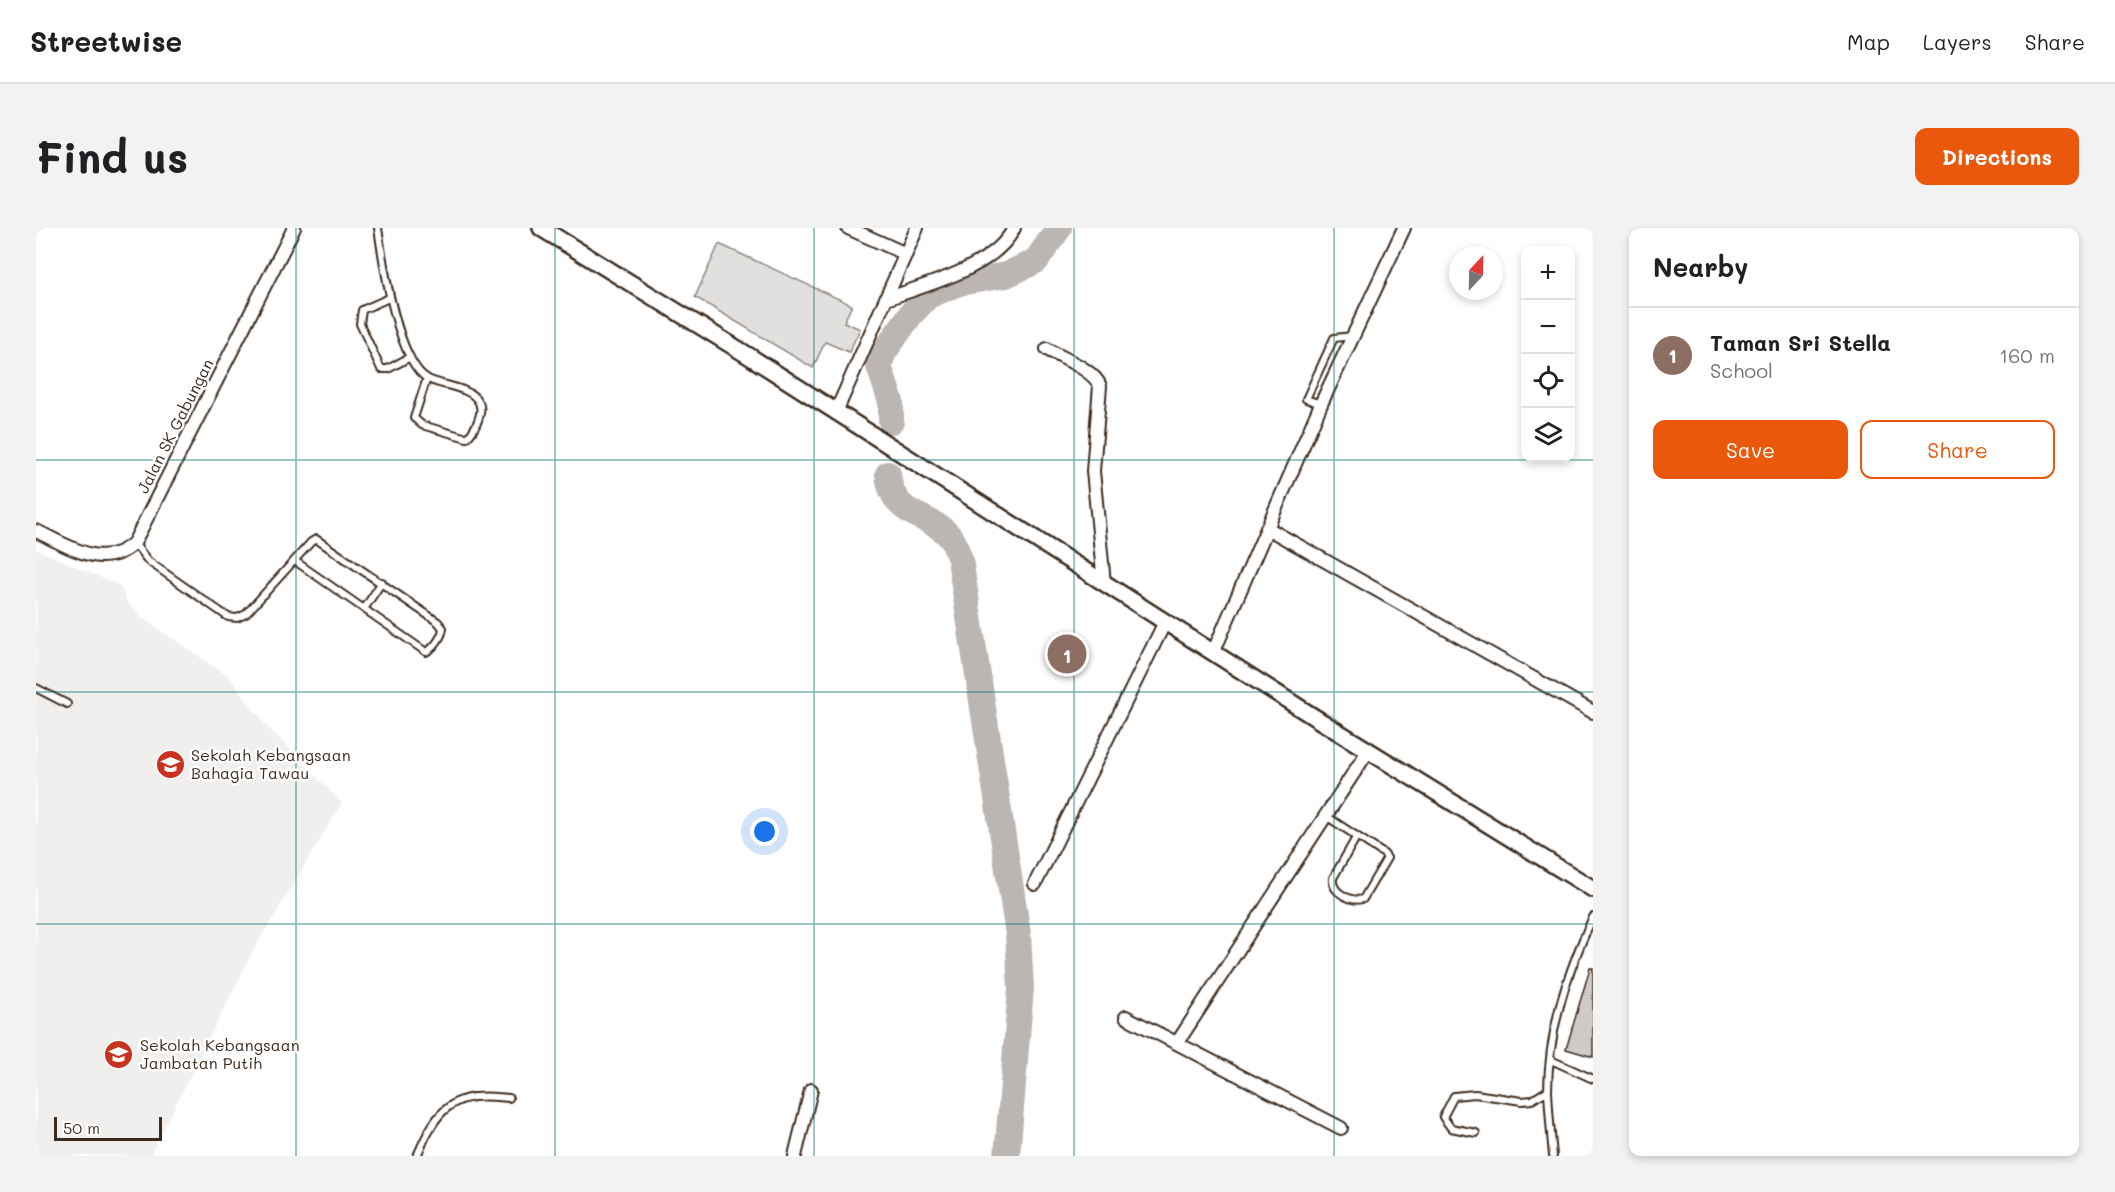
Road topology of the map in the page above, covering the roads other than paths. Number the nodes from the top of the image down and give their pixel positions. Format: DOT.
graph roads {
  1 [pos="294,228"];
  2 [pos="378,228"];
  3 [pos="541,228"];
  4 [pos="848,228"];
  5 [pos="917,228"];
  6 [pos="1014,228"];
  7 [pos="1404,228"];
  8 [pos="906,255"];
  9 [pos="389,298"];
  10 [pos="886,299"];
  11 [pos="1047,349"];
  12 [pos="410,357"];
  13 [pos="427,378"];
  14 [pos="836,412"];
  15 [pos="1267,528"];
  16 [pos="36,531"];
  17 [pos="132,545"];
  18 [pos="295,561"];
  19 [pos="381,582"];
  20 [pos="1104,583"];
  21 [pos="364,609"];
  22 [pos="1165,622"];
  23 [pos="1213,652"];
  24 [pos="36,688"];
  25 [pos="67,704"];
  26 [pos="1593,712"];
  27 [pos="1368,751"];
  28 [pos="1325,815"];
  29 [pos="1357,836"];
  30 [pos="1035,884"];
  31 [pos="1591,890"];
  32 [pos="1593,917"];
  33 [pos="1591,927"];
  34 [pos="1126,1017"];
  35 [pos="1178,1043"];
  36 [pos="1551,1060"];
  37 [pos="1593,1079"];
  38 [pos="811,1090"];
  39 [pos="1548,1090"];
  40 [pos="509,1098"];
  41 [pos="1341,1128"];
  42 [pos="1476,1133"];
  43 [pos="417,1156"];
  44 [pos="795,1156"];
  45 [pos="1553,1156"];
  1 -- 17 [label="street, Jalan SK Gabungan"];
  2 -- 9 [label="lane"];
  3 -- 14 [label="street"];
  4 -- 8 [label="street"];
  5 -- 8 [label="street"];
  6 -- 10 [label="street"];
  7 -- 15 [label="street"];
  8 -- 10 [label="street"];
  9 -- 12 [label="lane"];
  9 -- 12 [label="lane"];
  10 -- 14 [label="street"];
  11 -- 20 [label="street"];
  12 -- 13 [label="lane"];
  13 -- 13 [label="lane"];
  14 -- 20 [label="street"];
  15 -- 23 [label="street"];
  15 -- 26 [label="street"];
  16 -- 17 [label="street"];
  17 -- 18 [label="lane"];
  18 -- 19 [label="lane"];
  18 -- 21 [label="lane"];
  19 -- 21 [label="lane"];
  19 -- 21 [label="lane"];
  20 -- 22 [label="street"];
  22 -- 23 [label="street"];
  22 -- 30 [label="street"];
  23 -- 27 [label="street"];
  24 -- 25 [label="lane"];
  27 -- 28 [label="street"];
  27 -- 31 [label="street"];
  28 -- 29 [label="lane"];
  28 -- 35 [label="street"];
  29 -- 29 [label="lane"];
  32 -- 33 [label="lane"];
  33 -- 36 [label="lane"];
  34 -- 35 [label="street"];
  35 -- 41 [label="street"];
  36 -- 37 [label="lane"];
  36 -- 39 [label="lane"];
  38 -- 44 [label="street"];
  39 -- 42 [label="lane"];
  39 -- 45 [label="lane"];
  40 -- 43 [label="lane"];
}
